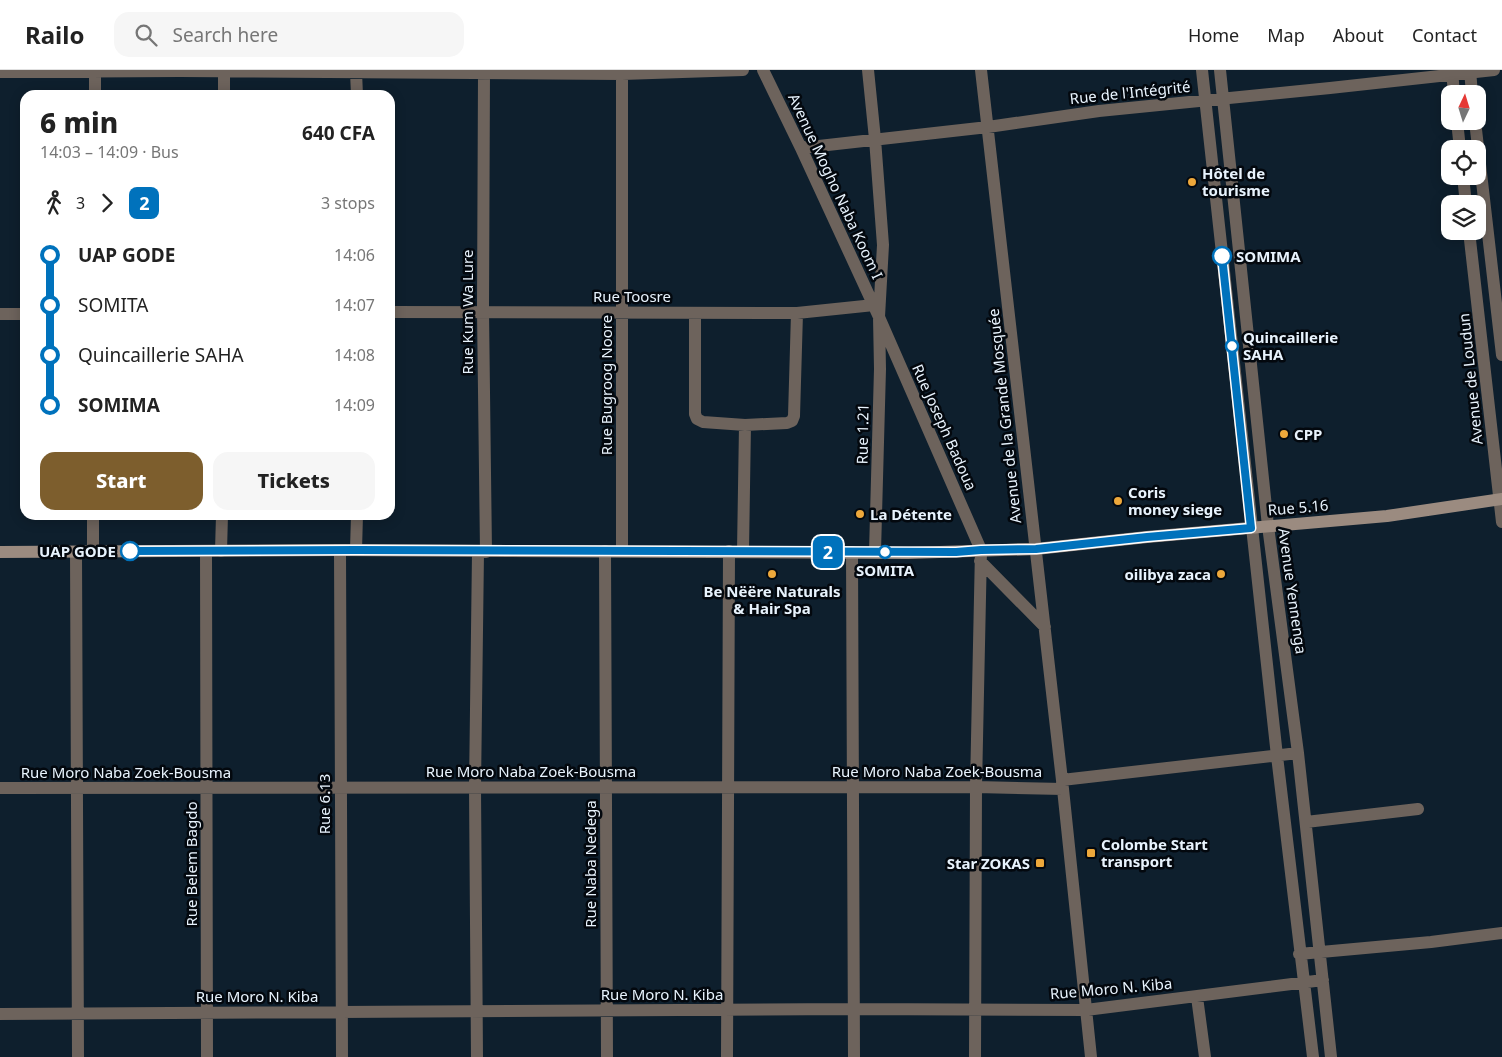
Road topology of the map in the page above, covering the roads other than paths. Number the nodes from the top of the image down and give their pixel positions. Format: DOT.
graph roads {
  1 [pos="70,70"];
  2 [pos="95,70"];
  3 [pos="180,70"];
  4 [pos="743,70"];
  5 [pos="762,70"];
  6 [pos="868,70"];
  7 [pos="981,70"];
  8 [pos="1202,70"];
  9 [pos="1220,70"];
  10 [pos="1494,70"];
  11 [pos="224,71"];
  12 [pos="292,71"];
  13 [pos="404,71"];
  14 [pos="516,71"];
  15 [pos="1470,71"];
  16 [pos="0,72"];
  17 [pos="356,72"];
  18 [pos="622,72"];
  19 [pos="1452,72"];
  20 [pos="484,73"];
  21 [pos="1453,85"];
  22 [pos="1471,85"];
  23 [pos="95,90"];
  24 [pos="224,90"];
  25 [pos="357,90"];
  26 [pos="1223,98"];
  27 [pos="1206,100"];
  28 [pos="988,127"];
  29 [pos="1477,130"];
  30 [pos="1477,138"];
  31 [pos="875,139"];
  32 [pos="1471,140"];
  33 [pos="801,148"];
  34 [pos="1471,240"];
  35 [pos="483,311"];
  36 [pos="876,311"];
  37 [pos="395,312"];
  38 [pos="622,313"];
  39 [pos="695,313"];
  40 [pos="797,313"];
  41 [pos="0,314"];
  42 [pos="20,314"];
  43 [pos="1502,355"];
  44 [pos="1496,413"];
  45 [pos="745,425"];
  46 [pos="1501,499"];
  47 [pos="93,520"];
  48 [pos="222,520"];
  49 [pos="357,520"];
  50 [pos="1502,522"];
  51 [pos="1268,526"];
  52 [pos="1251,528"];
  53 [pos="1036,549"];
  54 [pos="340,550"];
  55 [pos="356,550"];
  56 [pos="93,551"];
  57 [pos="206,551"];
  58 [pos="221,551"];
  59 [pos="605,551"];
  60 [pos="622,551"];
  61 [pos="729,551"];
  62 [pos="743,551"];
  63 [pos="0,552"];
  64 [pos="76,552"];
  65 [pos="482,552"];
  66 [pos="852,552"];
  67 [pos="875,552"];
  68 [pos="980,555"];
  69 [pos="1045,627"];
  70 [pos="1298,753"];
  71 [pos="1276,756"];
  72 [pos="1062,784"];
  73 [pos="728,787"];
  74 [pos="852,787"];
  75 [pos="976,787"];
  76 [pos="0,788"];
  77 [pos="77,788"];
  78 [pos="206,788"];
  79 [pos="340,788"];
  80 [pos="475,788"];
  81 [pos="606,788"];
  82 [pos="1418,809"];
  83 [pos="1306,822"];
  84 [pos="1502,933"];
  85 [pos="1321,953"];
  86 [pos="1300,954"];
  87 [pos="1323,980"];
  88 [pos="1303,982"];
  89 [pos="1197,997"];
  90 [pos="854,1009"];
  91 [pos="607,1010"];
  92 [pos="727,1010"];
  93 [pos="1086,1010"];
  94 [pos="477,1011"];
  95 [pos="975,1011"];
  96 [pos="342,1012"];
  97 [pos="78,1013"];
  98 [pos="207,1013"];
  99 [pos="0,1014"];
  100 [pos="78,1057"];
  101 [pos="207,1057"];
  102 [pos="342,1057"];
  103 [pos="477,1057"];
  104 [pos="607,1057"];
  105 [pos="727,1057"];
  106 [pos="854,1057"];
  107 [pos="975,1057"];
  108 [pos="1091,1057"];
  109 [pos="1205,1057"];
  110 [pos="1313,1057"];
  111 [pos="1331,1057"];
  1 -- 2 [label="street"];
  1 -- 16 [label="street"];
  2 -- 3 [label="street"];
  2 -- 23 [label="street"];
  3 -- 11 [label="street"];
  4 -- 18 [label="street"];
  5 -- 33 [label="street, Avenue Mogho Naba Koom I"];
  6 -- 31 [label="street, Rue 1.21"];
  7 -- 28 [label="street, Avenue de la Grande Mosquée"];
  8 -- 27 [label="street"];
  9 -- 26 [label="street, Avenue Yennenga"];
  10 -- 15 [label="street, Rue de l'Intégrité"];
  11 -- 12 [label="street"];
  11 -- 24 [label="street"];
  12 -- 17 [label="street"];
  13 -- 17 [label="street"];
  13 -- 20 [label="street"];
  14 -- 18 [label="street"];
  14 -- 20 [label="street"];
  15 -- 19 [label="street, Rue de l'Intégrité"];
  15 -- 22 [label="street"];
  17 -- 25 [label="street"];
  18 -- 38 [label="street, Rue Bugroog Noore"];
  19 -- 21 [label="street"];
  19 -- 26 [label="street, Rue de l'Intégrité"];
  20 -- 35 [label="street, Rue Kum Wa Lure"];
  26 -- 27 [label="street, Rue de l'Intégrité"];
  26 -- 51 [label="street, Avenue Yennenga"];
  27 -- 28 [label="street, Rue de l'Intégrité"];
  27 -- 52 [label="street"];
  28 -- 31 [label="street, Rue de l'Intégrité"];
  28 -- 53 [label="street, Avenue de la Grande Mosquée"];
  29 -- 30 [label="street"];
  30 -- 32 [label="street"];
  30 -- 43 [label="street"];
  31 -- 33 [label="street, Rue de l'Intégrité"];
  31 -- 36 [label="street, Rue 1.21"];
  33 -- 36 [label="street, Avenue Mogho Naba Koom I"];
  34 -- 44 [label="street, Avenue de Loudun"];
  35 -- 37 [label="street, Rue Toosre"];
  35 -- 38 [label="street, Rue Toosre"];
  35 -- 65 [label="street, Rue Kum Wa Lure"];
  36 -- 40 [label="street, Rue Toosre"];
  36 -- 67 [label="street, Rue 1.21"];
  36 -- 68 [label="street, Rue Joseph Badoua"];
  38 -- 39 [label="street, Rue Toosre"];
  38 -- 60 [label="street, Rue Bugroog Noore"];
  39 -- 40 [label="street, Rue Toosre"];
  39 -- 45 [label="street"];
  40 -- 45 [label="street"];
  41 -- 42 [label="street"];
  44 -- 46 [label="street, Avenue de Loudun"];
  45 -- 62 [label="street"];
  46 -- 50 [label="street, Avenue de Loudun"];
  46 -- 51 [label="main road, Rue 5.16"];
  47 -- 56 [label="street"];
  48 -- 58 [label="street"];
  49 -- 55 [label="street"];
  51 -- 52 [label="main road, Rue 5.16"];
  51 -- 70 [label="street, Avenue Yennenga"];
  52 -- 53 [label="main road, Rue 5.16"];
  52 -- 71 [label="street"];
  53 -- 68 [label="main road, Rue 5.16"];
  53 -- 69 [label="street, Avenue de la Grande Mosquée"];
  54 -- 55 [label="main road, Rue 5.16"];
  54 -- 58 [label="main road, Rue 5.16"];
  54 -- 79 [label="street, Rue 6.13"];
  55 -- 65 [label="main road, Rue 5.16"];
  56 -- 57 [label="main road, Rue 5.16"];
  56 -- 64 [label="main road, Rue 5.16"];
  57 -- 58 [label="main road, Rue 5.16"];
  57 -- 78 [label="street, Rue Belem Bagdo"];
  59 -- 60 [label="main road, Rue 5.16"];
  59 -- 65 [label="main road, Rue 5.16"];
  59 -- 81 [label="street, Rue Naba Nedega"];
  60 -- 61 [label="main road, Rue 5.16"];
  61 -- 62 [label="main road, Rue 5.16"];
  61 -- 73 [label="street"];
  62 -- 66 [label="main road, Rue 5.16"];
  63 -- 64 [label="main road, Rue 5.16"];
  64 -- 77 [label="street"];
  65 -- 80 [label="street, Rue Kum Wa Lure"];
  66 -- 67 [label="main road, Rue 5.16"];
  66 -- 74 [label="street"];
  67 -- 68 [label="main road, Rue 5.16"];
  68 -- 69 [label="street"];
  68 -- 75 [label="street"];
  69 -- 72 [label="street, Avenue de la Grande Mosquée"];
  70 -- 71 [label="street, Rue Moro Naba Zoek-Bousma"];
  70 -- 83 [label="street, Avenue Yennenga"];
  71 -- 72 [label="street, Rue Moro Naba Zoek-Bousma"];
  71 -- 86 [label="street"];
  72 -- 75 [label="street, Rue Moro Naba Zoek-Bousma"];
  72 -- 93 [label="street, Avenue de la Grande Mosquée"];
  73 -- 74 [label="street, Rue Moro Naba Zoek-Bousma"];
  73 -- 81 [label="street, Rue Moro Naba Zoek-Bousma"];
  73 -- 92 [label="street"];
  74 -- 75 [label="street, Rue Moro Naba Zoek-Bousma"];
  74 -- 90 [label="street"];
  75 -- 95 [label="street"];
  76 -- 77 [label="street, Rue Moro Naba Zoek-Bousma"];
  77 -- 78 [label="street, Rue Moro Naba Zoek-Bousma"];
  77 -- 97 [label="street"];
  78 -- 79 [label="street, Rue Moro Naba Zoek-Bousma"];
  78 -- 98 [label="street, Rue Belem Bagdo"];
  79 -- 80 [label="street, Rue Moro Naba Zoek-Bousma"];
  79 -- 96 [label="street, Rue 6.13"];
  80 -- 81 [label="street, Rue Moro Naba Zoek-Bousma"];
  80 -- 94 [label="street, Rue Kum Wa Lure"];
  81 -- 91 [label="street, Rue Naba Nedega"];
  82 -- 83 [label="street"];
  83 -- 85 [label="street, Avenue Yennenga"];
  84 -- 85 [label="street"];
  85 -- 86 [label="street"];
  85 -- 87 [label="street, Avenue Yennenga"];
  86 -- 88 [label="street"];
  87 -- 88 [label="street, Rue Moro N. Kiba"];
  87 -- 111 [label="street, Avenue Yennenga"];
  88 -- 89 [label="street, Rue Moro N. Kiba"];
  88 -- 110 [label="street"];
  89 -- 93 [label="street, Rue Moro N. Kiba"];
  89 -- 109 [label="street"];
  90 -- 92 [label="street, Rue Moro N. Kiba"];
  90 -- 95 [label="street, Rue Moro N. Kiba"];
  90 -- 106 [label="street"];
  91 -- 92 [label="street, Rue Moro N. Kiba"];
  91 -- 94 [label="street, Rue Moro N. Kiba"];
  91 -- 104 [label="street, Rue Naba Nedega"];
  92 -- 105 [label="street"];
  93 -- 95 [label="street, Rue Moro N. Kiba"];
  93 -- 108 [label="street, Avenue de la Grande Mosquée"];
  94 -- 96 [label="street, Rue Moro N. Kiba"];
  94 -- 103 [label="street, Rue Kum Wa Lure"];
  95 -- 107 [label="street"];
  96 -- 98 [label="street, Rue Moro N. Kiba"];
  96 -- 102 [label="street, Rue 6.13"];
  97 -- 98 [label="street, Rue Moro N. Kiba"];
  97 -- 99 [label="street, Rue Moro N. Kiba"];
  97 -- 100 [label="street"];
  98 -- 101 [label="street, Rue Belem Bagdo"];
}
